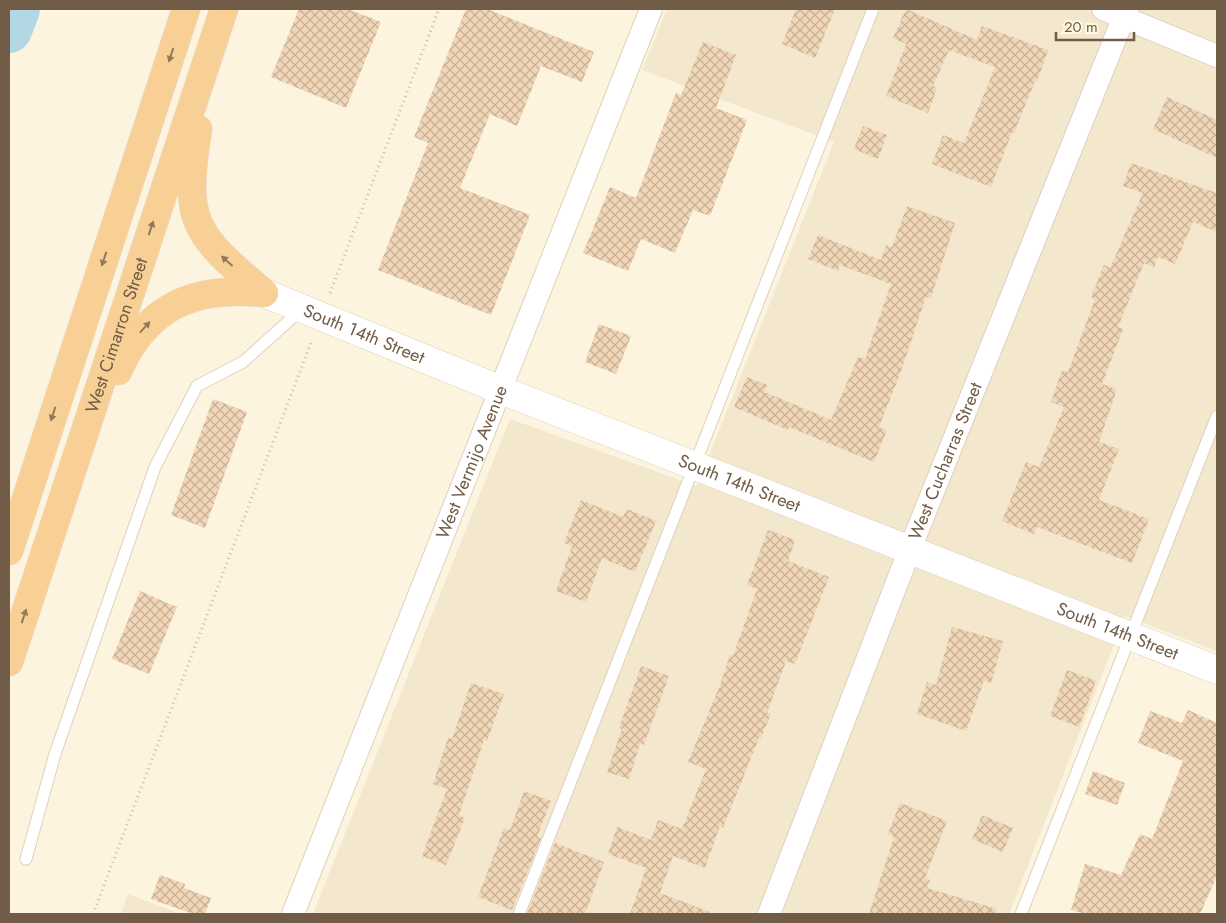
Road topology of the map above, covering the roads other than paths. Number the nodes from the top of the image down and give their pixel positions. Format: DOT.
graph roads {
  1 [pos="186,9"];
  2 [pos="226,9"];
  3 [pos="651,9"];
  4 [pos="873,9"];
  5 [pos="1103,9"];
  6 [pos="1125,13"];
  7 [pos="1217,56"];
  8 [pos="264,293"];
  9 [pos="303,308"];
  10 [pos="502,390"];
  11 [pos="1217,416"];
  12 [pos="694,465"];
  13 [pos="63,496"];
  14 [pos="910,549"];
  15 [pos="9,551"];
  16 [pos="1132,636"];
  17 [pos="9,662"];
  18 [pos="1217,670"];
  19 [pos="26,859"];
  20 [pos="293,914"];
  21 [pos="519,914"];
  22 [pos="768,914"];
  23 [pos="1021,914"];
  1 -- 15 [label="highway, West Cimarron Street, one-way"];
  8 -- 2 [label="highway, one-way"];
  13 -- 2 [label="highway, West Cimarron Street, one-way"];
  3 -- 10 [label="street, West Vermijo Avenue"];
  4 -- 12 [label="lane"];
  5 -- 6 [label="street"];
  6 -- 7 [label="street"];
  6 -- 14 [label="street, West Cucharras Street"];
  8 -- 9 [label="street, South 14th Street"];
  13 -- 8 [label="highway, one-way"];
  9 -- 10 [label="street, South 14th Street"];
  9 -- 19 [label="lane"];
  10 -- 12 [label="street, South 14th Street"];
  10 -- 20 [label="street, West Vermijo Avenue"];
  11 -- 16 [label="lane"];
  12 -- 14 [label="street, South 14th Street"];
  12 -- 21 [label="lane"];
  17 -- 13 [label="highway, West Cimarron Street, one-way"];
  14 -- 16 [label="street, South 14th Street"];
  14 -- 22 [label="street, West Cucharras Street"];
  16 -- 18 [label="street, South 14th Street"];
  16 -- 23 [label="lane"];
}
